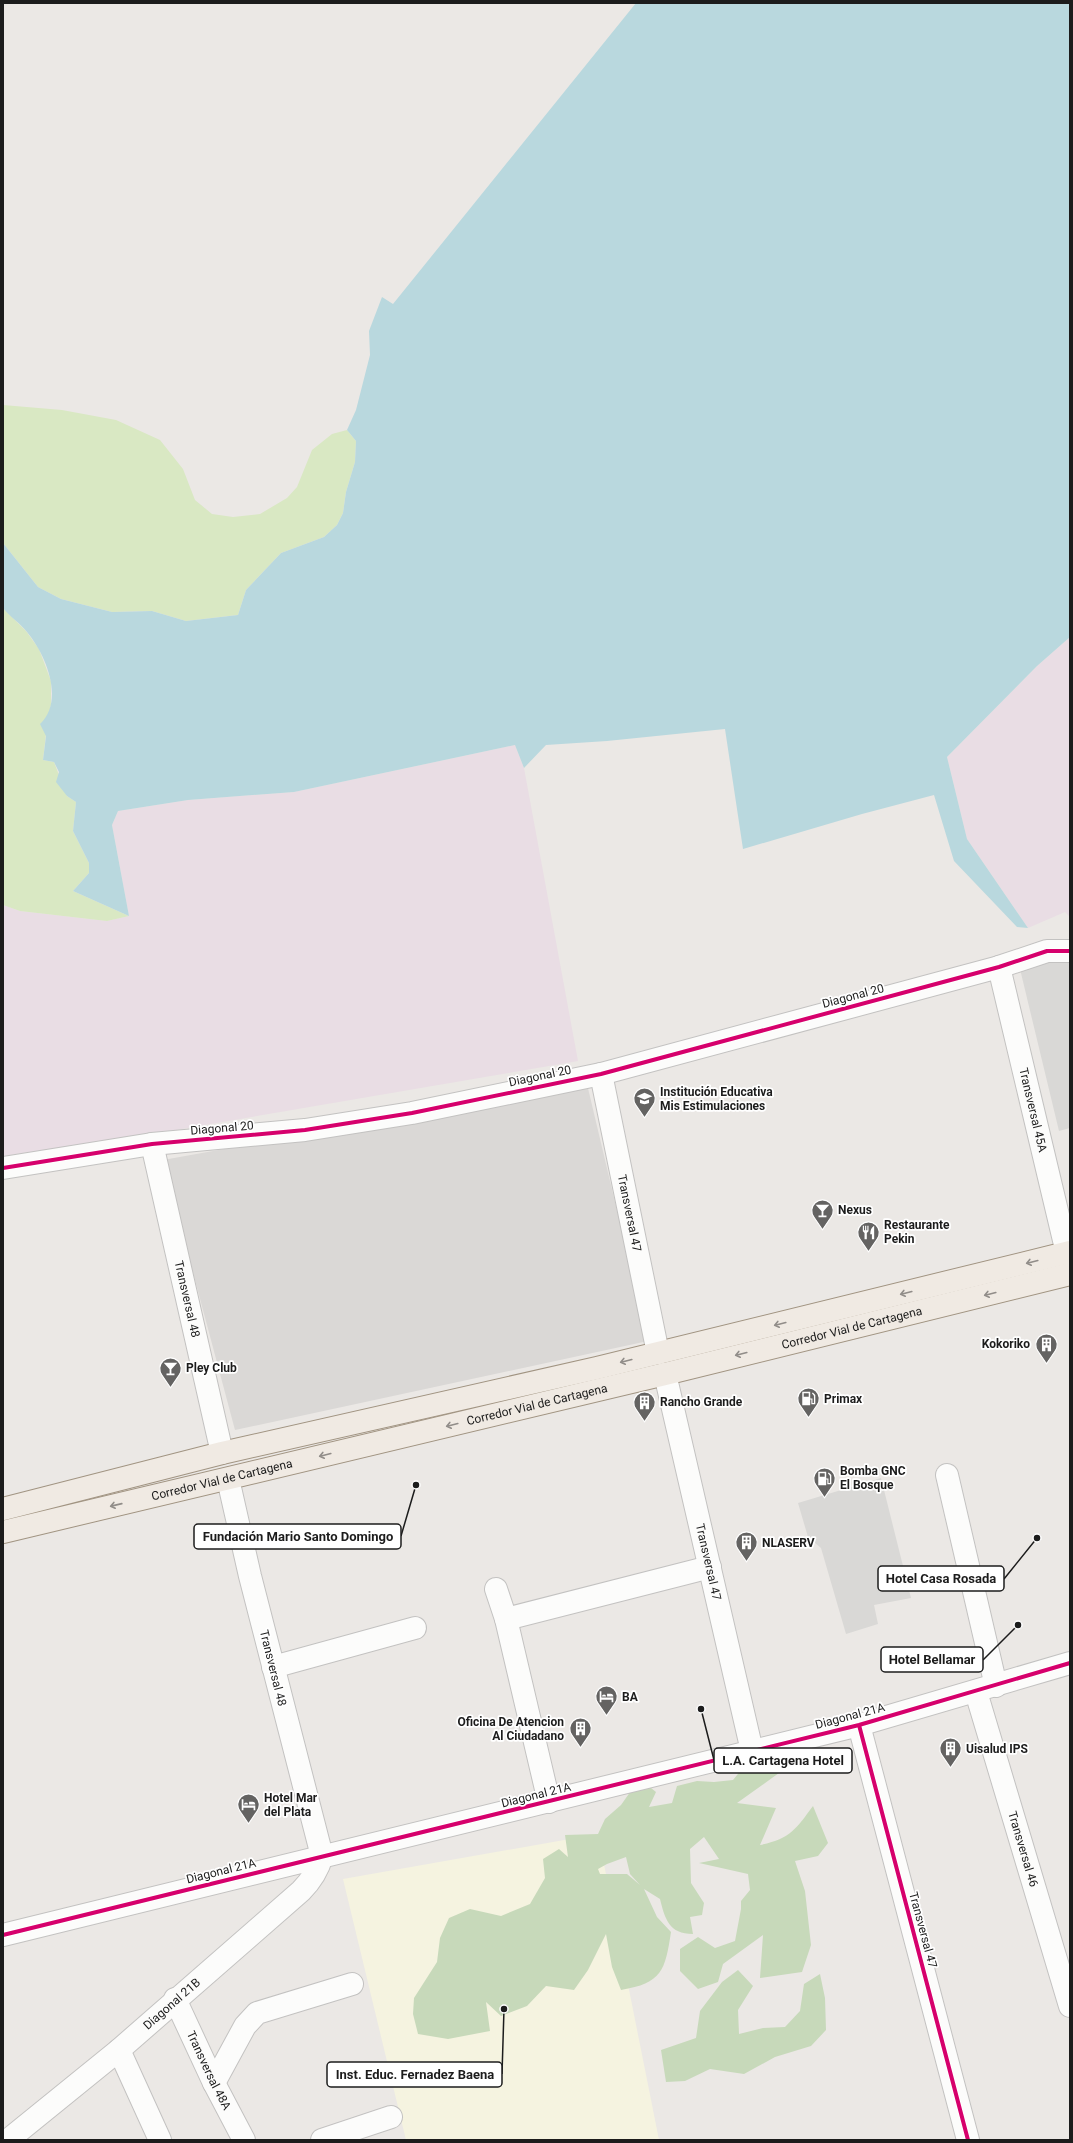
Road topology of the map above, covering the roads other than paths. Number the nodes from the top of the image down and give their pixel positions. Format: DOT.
graph roads {
  1 [pos="1070,951"];
  2 [pos="999,967"];
  3 [pos="601,1074"];
  4 [pos="152,1144"];
  5 [pos="3,1168"];
  6 [pos="1069,1267"];
  7 [pos="658,1353"];
  8 [pos="665,1374"];
  9 [pos="222,1453"];
  10 [pos="947,1475"];
  11 [pos="228,1479"];
  12 [pos="3,1509"];
  13 [pos="3,1532"];
  14 [pos="710,1567"];
  15 [pos="496,1589"];
  16 [pos="506,1619"];
  17 [pos="415,1628"];
  18 [pos="1070,1663"];
  19 [pos="273,1667"];
  20 [pos="986,1689"];
  21 [pos="859,1725"];
  22 [pos="752,1751"];
  23 [pos="549,1802"];
  24 [pos="322,1856"];
  25 [pos="3,1935"];
  26 [pos="352,1984"];
  27 [pos="175,1999"];
  28 [pos="1070,2006"];
  29 [pos="119,2050"];
  30 [pos="214,2083"];
  31 [pos="392,2117"];
  32 [pos="8,2140"];
  33 [pos="160,2140"];
  34 [pos="244,2140"];
  35 [pos="322,2140"];
  36 [pos="968,2140"];
  1 -- 2 [label="street, Diagonal 20"];
  2 -- 3 [label="street, Diagonal 20"];
  2 -- 6 [label="street, Transversal 45A"];
  3 -- 4 [label="street, Diagonal 20"];
  3 -- 7 [label="street, Transversal 47"];
  4 -- 5 [label="street, Diagonal 20"];
  4 -- 9 [label="street, Transversal 48"];
  6 -- 7 [label="main road, Corredor Vial de Cartagena, one-way"];
  6 -- 8 [label="main road, Corredor Vial de Cartagena, one-way"];
  7 -- 9 [label="main road, Corredor Vial de Cartagena, one-way"];
  8 -- 11 [label="main road, Corredor Vial de Cartagena, one-way"];
  8 -- 14 [label="street, Transversal 47"];
  9 -- 12 [label="main road, Corredor Vial de Cartagena"];
  10 -- 20 [label="street, Transversal 46"];
  11 -- 13 [label="main road, Corredor Vial de Cartagena, one-way"];
  11 -- 19 [label="street, Transversal 48"];
  14 -- 16 [label="street"];
  14 -- 22 [label="street, Transversal 47"];
  15 -- 16 [label="street"];
  16 -- 23 [label="street"];
  17 -- 19 [label="street"];
  18 -- 20 [label="street, Diagonal 21A"];
  19 -- 24 [label="street, Transversal 48"];
  20 -- 21 [label="street, Diagonal 21A"];
  20 -- 28 [label="street, Transversal 46"];
  21 -- 22 [label="street, Diagonal 21A"];
  21 -- 36 [label="street, Transversal 47"];
  22 -- 23 [label="street, Diagonal 21A"];
  23 -- 24 [label="street, Diagonal 21A"];
  24 -- 25 [label="street, Diagonal 21A"];
  24 -- 27 [label="street, Diagonal 21B"];
  26 -- 30 [label="street"];
  27 -- 29 [label="street, Diagonal 21B"];
  27 -- 30 [label="street, Transversal 48A"];
  29 -- 32 [label="street, Diagonal 21B"];
  29 -- 33 [label="street"];
  30 -- 34 [label="street, Transversal 48A"];
  31 -- 35 [label="street"];
}
